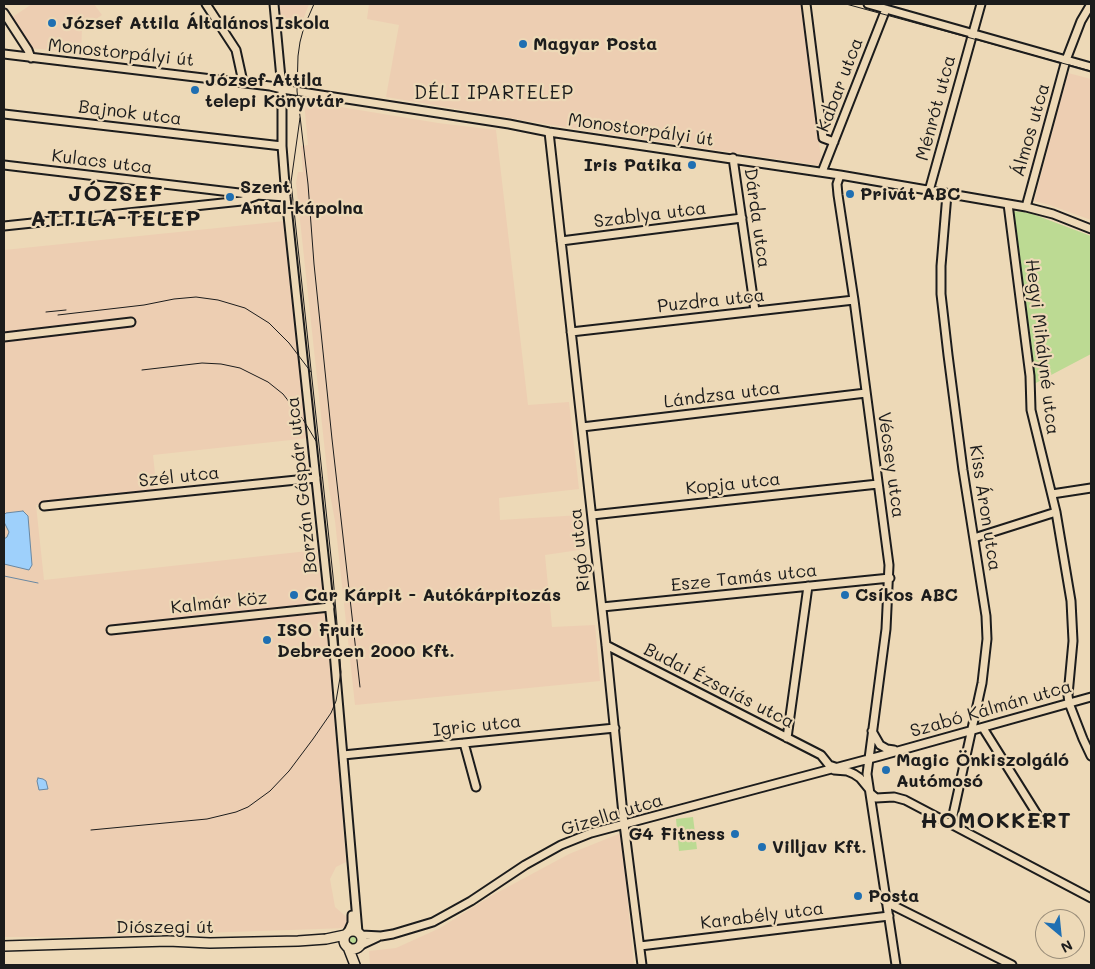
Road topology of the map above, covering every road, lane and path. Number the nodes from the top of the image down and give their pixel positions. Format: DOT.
graph roads {
  1 [pos="206,4"];
  2 [pos="274,4"];
  3 [pos="806,4"];
  4 [pos="868,4"];
  5 [pos="982,4"];
  6 [pos="1091,4"];
  7 [pos="886,9"];
  8 [pos="4,13"];
  9 [pos="972,33"];
  10 [pos="4,54"];
  11 [pos="31,58"];
  12 [pos="1066,60"];
  13 [pos="1091,67"];
  14 [pos="243,82"];
  15 [pos="282,89"];
  16 [pos="4,114"];
  17 [pos="549,132"];
  18 [pos="834,142"];
  19 [pos="282,146"];
  20 [pos="733,158"];
  21 [pos="4,165"];
  22 [pos="822,172"];
  23 [pos="840,175"];
  24 [pos="929,191"];
  25 [pos="947,194"];
  26 [pos="256,196"];
  27 [pos="286,197"];
  28 [pos="1008,204"];
  29 [pos="1026,207"];
  30 [pos="742,218"];
  31 [pos="4,226"];
  32 [pos="1091,228"];
  33 [pos="561,241"];
  34 [pos="854,300"];
  35 [pos="755,311"];
  36 [pos="130,322"];
  37 [pos="571,332"];
  38 [pos="4,337"];
  39 [pos="866,393"];
  40 [pos="582,427"];
  41 [pos="316,478"];
  42 [pos="878,484"];
  43 [pos="1091,488"];
  44 [pos="1052,494"];
  45 [pos="44,506"];
  46 [pos="1056,512"];
  47 [pos="592,515"];
  48 [pos="974,538"];
  49 [pos="890,578"];
  50 [pos="808,586"];
  51 [pos="330,607"];
  52 [pos="602,608"];
  53 [pos="111,630"];
  54 [pos="606,645"];
  55 [pos="1091,697"];
  56 [pos="1069,703"];
  57 [pos="615,728"];
  58 [pos="983,728"];
  59 [pos="872,729"];
  60 [pos="972,731"];
  61 [pos="787,738"];
  62 [pos="464,743"];
  63 [pos="900,750"];
  64 [pos="343,754"];
  65 [pos="818,755"];
  66 [pos="1091,756"];
  67 [pos="868,759"];
  68 [pos="835,767"];
  69 [pos="824,770"];
  70 [pos="476,787"];
  71 [pos="869,791"];
  72 [pos="885,798"];
  73 [pos="874,809"];
  74 [pos="1040,819"];
  75 [pos="624,824"];
  76 [pos="951,824"];
  77 [pos="353,877"];
  78 [pos="1091,898"];
  79 [pos="886,902"];
  80 [pos="888,916"];
  81 [pos="360,933"];
  82 [pos="381,936"];
  83 [pos="347,940"];
  84 [pos="4,946"];
  85 [pos="359,946"];
  86 [pos="640,946"];
  87 [pos="356,965"];
  88 [pos="642,965"];
  89 [pos="896,965"];
  90 [pos="1012,965"];
  1 -- 14 [label="street"];
  2 -- 15 [label="street, Borzán Gáspár utca"];
  3 -- 18 [label="street"];
  4 -- 7 [label="street"];
  5 -- 9 [label="street, Ménrót utca"];
  6 -- 12 [label="street, Álmos utca"];
  7 -- 9 [label="street"];
  7 -- 18 [label="street, Kabar utca"];
  8 -- 11 [label="street"];
  9 -- 12 [label="street"];
  9 -- 24 [label="street, Ménrót utca"];
  10 -- 11 [label="street, Monostorpályi út"];
  11 -- 14 [label="street, Monostorpályi út"];
  12 -- 13 [label="street"];
  12 -- 29 [label="street, Álmos utca"];
  14 -- 15 [label="street, Monostorpályi út"];
  15 -- 17 [label="street, Monostorpályi út"];
  15 -- 19 [label="street, Borzán Gáspár utca"];
  16 -- 19 [label="street, Bajnok utca"];
  17 -- 20 [label="street, Monostorpályi út"];
  17 -- 33 [label="street, Rigó utca"];
  18 -- 22 [label="street, Kabar utca"];
  19 -- 27 [label="street, Borzán Gáspár utca"];
  20 -- 22 [label="street, Monostorpályi út"];
  20 -- 30 [label="street, Dárda utca"];
  21 -- 26 [label="street, Kulacs utca"];
  22 -- 23 [label="street, Monostorpályi út"];
  23 -- 24 [label="street, Monostorpályi út"];
  23 -- 34 [label="street, Vécsey utca"];
  24 -- 25 [label="street, Monostorpályi út"];
  25 -- 28 [label="street, Monostorpályi út"];
  25 -- 48 [label="street, Kiss Áron utca"];
  26 -- 27 [label="street, Kulacs utca"];
  26 -- 31 [label="street"];
  27 -- 41 [label="street, Borzán Gáspár utca"];
  28 -- 29 [label="street, Monostorpályi út"];
  28 -- 44 [label="street, Hegyi Mihályné utca"];
  29 -- 32 [label="street, Monostorpályi út"];
  30 -- 33 [label="street, Szablya utca"];
  30 -- 35 [label="street, Dárda utca"];
  33 -- 37 [label="street, Rigó utca"];
  34 -- 35 [label="street, Puzdra utca"];
  34 -- 39 [label="street, Vécsey utca"];
  35 -- 37 [label="street, Puzdra utca"];
  36 -- 38 [label="street"];
  37 -- 40 [label="street, Rigó utca"];
  39 -- 40 [label="street, Lándzsa utca"];
  39 -- 42 [label="street, Vécsey utca"];
  40 -- 47 [label="street, Rigó utca"];
  41 -- 45 [label="street, Szél utca"];
  41 -- 51 [label="street, Borzán Gáspár utca"];
  42 -- 47 [label="street, Kopja utca"];
  42 -- 49 [label="street, Vécsey utca"];
  43 -- 44 [label="street"];
  44 -- 46 [label="street, Hegyi Mihályné utca"];
  46 -- 48 [label="street"];
  46 -- 56 [label="street, Hegyi Mihályné utca"];
  47 -- 52 [label="street, Rigó utca"];
  48 -- 60 [label="street, Kiss Áron utca"];
  49 -- 50 [label="street, Esze Tamás utca"];
  49 -- 59 [label="street, Vécsey utca"];
  50 -- 52 [label="street, Esze Tamás utca"];
  50 -- 61 [label="street"];
  51 -- 53 [label="street, Kalmár köz"];
  51 -- 64 [label="street, Borzán Gáspár utca"];
  52 -- 54 [label="street, Rigó utca"];
  54 -- 57 [label="street, Rigó utca"];
  54 -- 61 [label="street, Budai Ézsaiás utca"];
  55 -- 56 [label="street, Szabó Kálmán utca"];
  56 -- 58 [label="street, Szabó Kálmán utca"];
  56 -- 66 [label="street, Hegyi Mihályné utca"];
  57 -- 62 [label="street, Igric utca"];
  57 -- 75 [label="street, Rigó utca"];
  58 -- 60 [label="street, Szabó Kálmán utca"];
  58 -- 74 [label="street"];
  59 -- 63 [label="street, Szabó Kálmán utca"];
  59 -- 67 [label="street, Vécsey utca"];
  60 -- 63 [label="street, Szabó Kálmán utca"];
  60 -- 76 [label="street, Kiss Áron utca"];
  61 -- 65 [label="street, Budai Ézsaiás utca"];
  62 -- 64 [label="street, Igric utca"];
  62 -- 70 [label="street"];
  63 -- 67 [label="street, Szabó Kálmán utca"];
  64 -- 77 [label="street, Borzán Gáspár utca"];
  65 -- 68 [label="street, Budai Ézsaiás utca"];
  65 -- 69 [label="street"];
  67 -- 68 [label="street, Gizella utca"];
  67 -- 71 [label="street, Vécsey utca"];
  68 -- 69 [label="street, Gizella utca"];
  69 -- 71 [label="street"];
  69 -- 75 [label="street, Gizella utca"];
  71 -- 72 [label="street"];
  71 -- 73 [label="street, Vécsey utca"];
  72 -- 73 [label="street"];
  72 -- 76 [label="street"];
  73 -- 79 [label="street, Vécsey utca"];
  75 -- 82 [label="street, Gizella utca"];
  75 -- 86 [label="street, Rigó utca"];
  76 -- 78 [label="street"];
  77 -- 81 [label="street, Borzán Gáspár utca"];
  77 -- 83 [label="street, Borzán Gáspár utca"];
  79 -- 80 [label="street, Vécsey utca"];
  79 -- 90 [label="street"];
  80 -- 86 [label="street, Karabély utca"];
  80 -- 89 [label="street, Vécsey utca"];
  81 -- 82 [label="street, Gizella utca"];
  81 -- 83 [label="main road"];
  81 -- 85 [label="main road"];
  82 -- 85 [label="street, Gizella utca"];
  83 -- 84 [label="main road, Diószegi út"];
  83 -- 85 [label="main road"];
  83 -- 87 [label="main road"];
  85 -- 87 [label="main road"];
  86 -- 88 [label="street, Rigó utca"];
}
